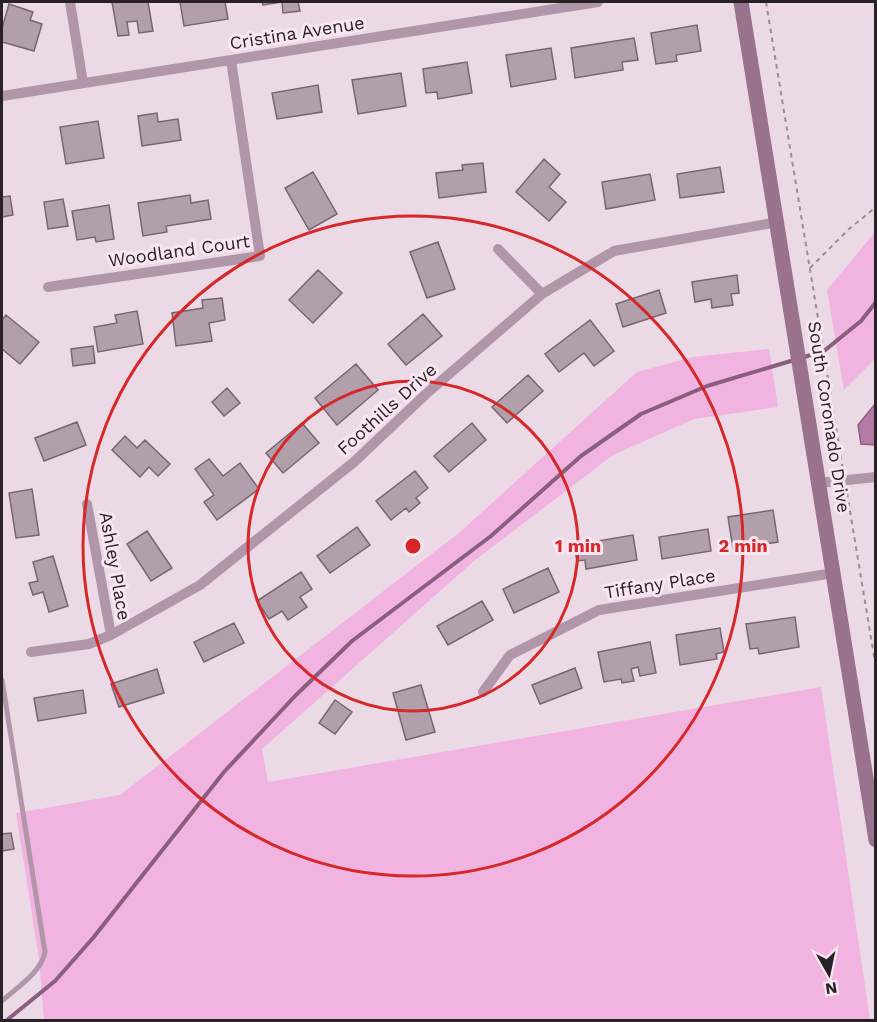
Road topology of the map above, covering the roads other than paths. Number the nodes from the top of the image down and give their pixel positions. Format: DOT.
graph roads {
  1 [pos="70,2"];
  2 [pos="598,2"];
  3 [pos="741,2"];
  4 [pos="231,60"];
  5 [pos="83,83"];
  6 [pos="2,96"];
  7 [pos="778,222"];
  8 [pos="498,249"];
  9 [pos="48,287"];
  10 [pos="542,294"];
  11 [pos="876,477"];
  12 [pos="819,483"];
  13 [pos="87,504"];
  14 [pos="834,573"];
  15 [pos="111,635"];
  16 [pos="31,652"];
  17 [pos="2,680"];
  18 [pos="483,692"];
  19 [pos="876,840"];
  20 [pos="2,1001"];
  1 -- 5 [label="street"];
  2 -- 4 [label="street, Cristina Avenue"];
  3 -- 7 [label="street, South Coronado Drive"];
  4 -- 5 [label="street, Cristina Avenue"];
  4 -- 9 [label="street, Woodland Court"];
  5 -- 6 [label="street, Cristina Avenue"];
  7 -- 10 [label="street, Foothills Drive"];
  7 -- 12 [label="street, South Coronado Drive"];
  8 -- 10 [label="street"];
  10 -- 15 [label="street, Foothills Drive"];
  11 -- 12 [label="street"];
  12 -- 14 [label="street, South Coronado Drive"];
  13 -- 15 [label="street, Ashley Place"];
  14 -- 18 [label="street, Tiffany Place"];
  14 -- 19 [label="street, South Coronado Drive"];
  15 -- 16 [label="street, Foothills Drive"];
  17 -- 20 [label="lane"];
}
